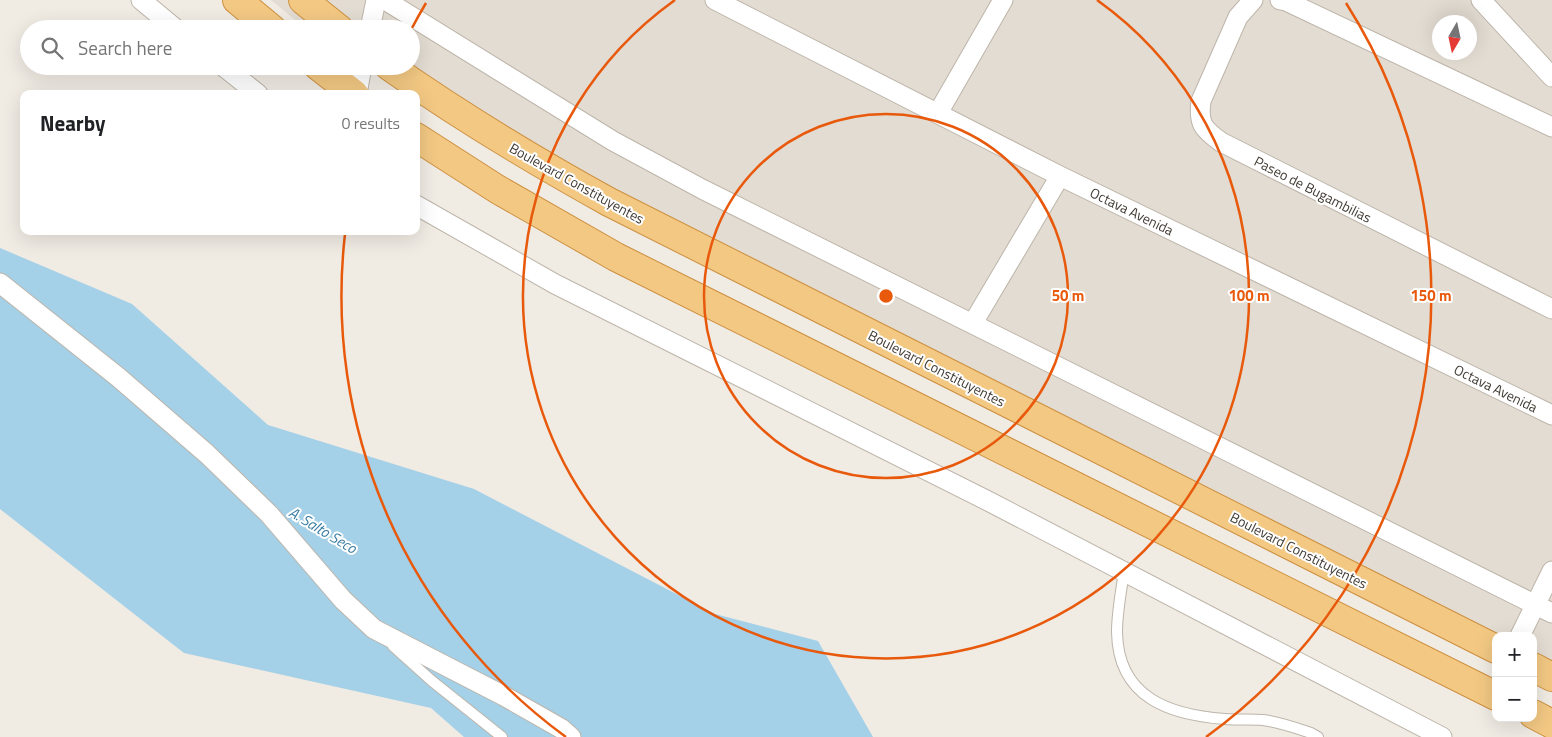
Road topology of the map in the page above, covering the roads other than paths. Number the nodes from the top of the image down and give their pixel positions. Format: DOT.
graph roads {
  1 [pos="141,0"];
  2 [pos="238,0"];
  3 [pos="303,0"];
  4 [pos="376,0"];
  5 [pos="385,0"];
  6 [pos="715,0"];
  7 [pos="1002,0"];
  8 [pos="1253,0"];
  9 [pos="1280,0"];
  10 [pos="1481,0"];
  11 [pos="165,20"];
  12 [pos="261,20"];
  13 [pos="328,20"];
  14 [pos="372,20"];
  15 [pos="417,20"];
  16 [pos="420,22"];
  17 [pos="234,75"];
  18 [pos="330,75"];
  19 [pos="360,75"];
  20 [pos="402,75"];
  21 [pos="1552,78"];
  22 [pos="253,90"];
  23 [pos="350,90"];
  24 [pos="356,90"];
  25 [pos="938,112"];
  26 [pos="1552,127"];
  27 [pos="420,140"];
  28 [pos="1060,176"];
  29 [pos="420,207"];
  30 [pos="0,283"];
  31 [pos="1552,309"];
  32 [pos="973,323"];
  33 [pos="1552,415"];
  34 [pos="1552,571"];
  35 [pos="1124,572"];
  36 [pos="1544,609"];
  37 [pos="374,629"];
  38 [pos="1524,632"];
  39 [pos="1492,647"];
  40 [pos="1537,669"];
  41 [pos="1552,677"];
  42 [pos="1492,694"];
  43 [pos="1537,716"];
  44 [pos="1552,724"];
  45 [pos="502,737"];
  46 [pos="571,737"];
  47 [pos="1318,737"];
  48 [pos="1442,737"];
  1 -- 11 [label="street"];
  2 -- 12 [label="highway"];
  3 -- 13 [label="highway"];
  4 -- 14 [label="street"];
  5 -- 15 [label="street"];
  6 -- 25 [label="street, Octava Avenida"];
  7 -- 25 [label="street"];
  8 -- 31 [label="street, Paseo de Bugambilias"];
  9 -- 26 [label="street"];
  10 -- 21 [label="street"];
  16 -- 32 [label="street"];
  17 -- 22 [label="street"];
  18 -- 23 [label="highway"];
  19 -- 24 [label="street"];
  20 -- 39 [label="highway, Boulevard Constituyentes"];
  25 -- 28 [label="street, Octava Avenida"];
  27 -- 42 [label="highway"];
  28 -- 32 [label="street"];
  28 -- 33 [label="street, Octava Avenida"];
  29 -- 35 [label="street"];
  30 -- 37 [label="street"];
  32 -- 36 [label="street"];
  34 -- 36 [label="street"];
  35 -- 47 [label="lane"];
  35 -- 48 [label="street"];
  36 -- 38 [label="street"];
  37 -- 45 [label="lane"];
  37 -- 46 [label="street"];
  40 -- 41 [label="highway"];
  43 -- 44 [label="highway"];
}
